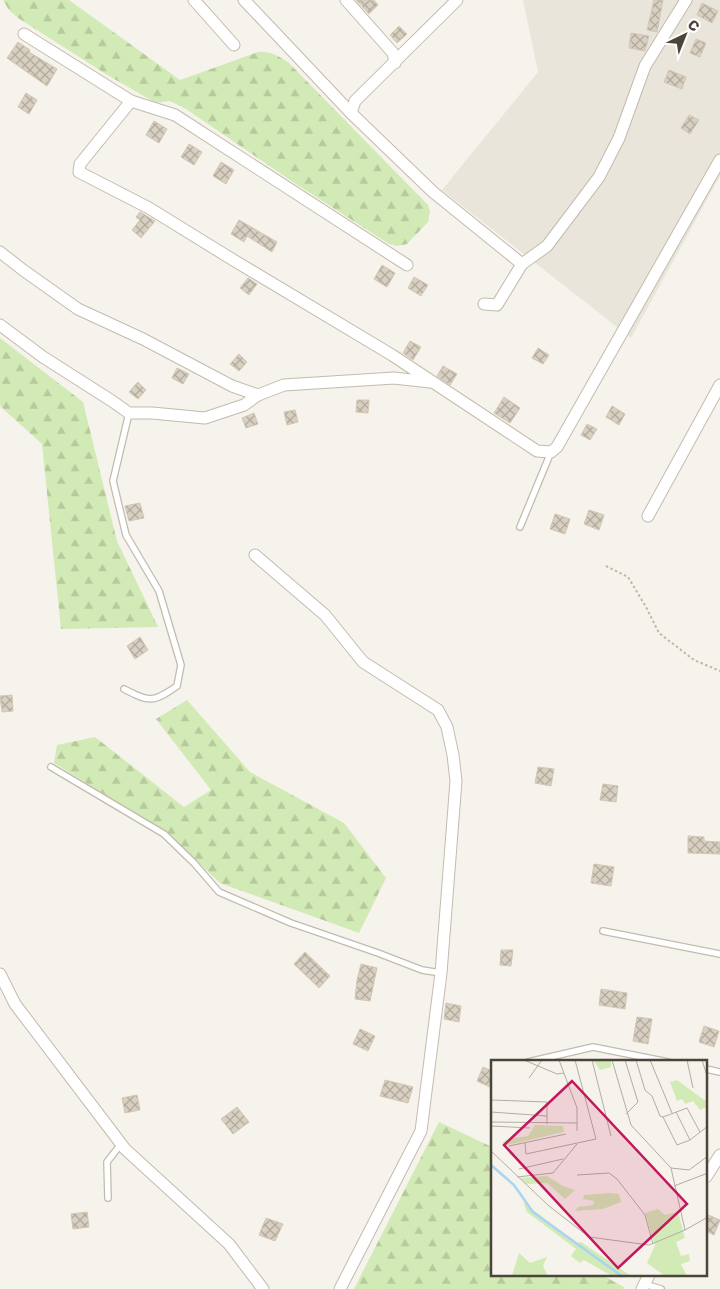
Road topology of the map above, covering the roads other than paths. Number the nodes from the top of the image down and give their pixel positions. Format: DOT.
graph roads {
  1 [pos="194,0"];
  2 [pos="244,0"];
  3 [pos="346,0"];
  4 [pos="457,0"];
  5 [pos="686,0"];
  6 [pos="24,34"];
  7 [pos="234,45"];
  8 [pos="395,63"];
  9 [pos="131,101"];
  10 [pos="351,113"];
  11 [pos="720,160"];
  12 [pos="0,252"];
  13 [pos="522,264"];
  14 [pos="407,265"];
  15 [pos="484,304"];
  16 [pos="0,325"];
  17 [pos="433,383"];
  18 [pos="720,385"];
  19 [pos="258,395"];
  20 [pos="130,413"];
  21 [pos="551,452"];
  22 [pos="648,516"];
  23 [pos="520,527"];
  24 [pos="255,555"];
  25 [pos="124,689"];
  26 [pos="51,767"];
  27 [pos="603,931"];
  28 [pos="720,954"];
  29 [pos="441,973"];
  30 [pos="0,974"];
  31 [pos="537,1060"];
  32 [pos="658,1060"];
  33 [pos="121,1144"];
  34 [pos="720,1154"];
  35 [pos="708,1174"];
  36 [pos="108,1198"];
  37 [pos="645,1283"];
  38 [pos="263,1289"];
  39 [pos="340,1289"];
  40 [pos="661,1289"];
  1 -- 7 [label="street"];
  2 -- 10 [label="street"];
  3 -- 8 [label="street"];
  4 -- 8 [label="street"];
  5 -- 13 [label="street"];
  6 -- 9 [label="street"];
  8 -- 10 [label="street"];
  9 -- 14 [label="street"];
  9 -- 17 [label="street"];
  10 -- 13 [label="street"];
  11 -- 21 [label="street"];
  12 -- 19 [label="street"];
  13 -- 15 [label="street"];
  16 -- 20 [label="street"];
  17 -- 19 [label="street"];
  17 -- 21 [label="street"];
  18 -- 22 [label="street"];
  19 -- 20 [label="street"];
  20 -- 25 [label="lane"];
  21 -- 23 [label="lane"];
  24 -- 29 [label="street"];
  26 -- 29 [label="lane"];
  27 -- 28 [label="lane"];
  29 -- 39 [label="street"];
  30 -- 33 [label="street"];
  31 -- 32 [label="lane"];
  33 -- 36 [label="lane"];
  33 -- 38 [label="street"];
  34 -- 35 [label="street"];
  37 -- 40 [label="lane"];
}
